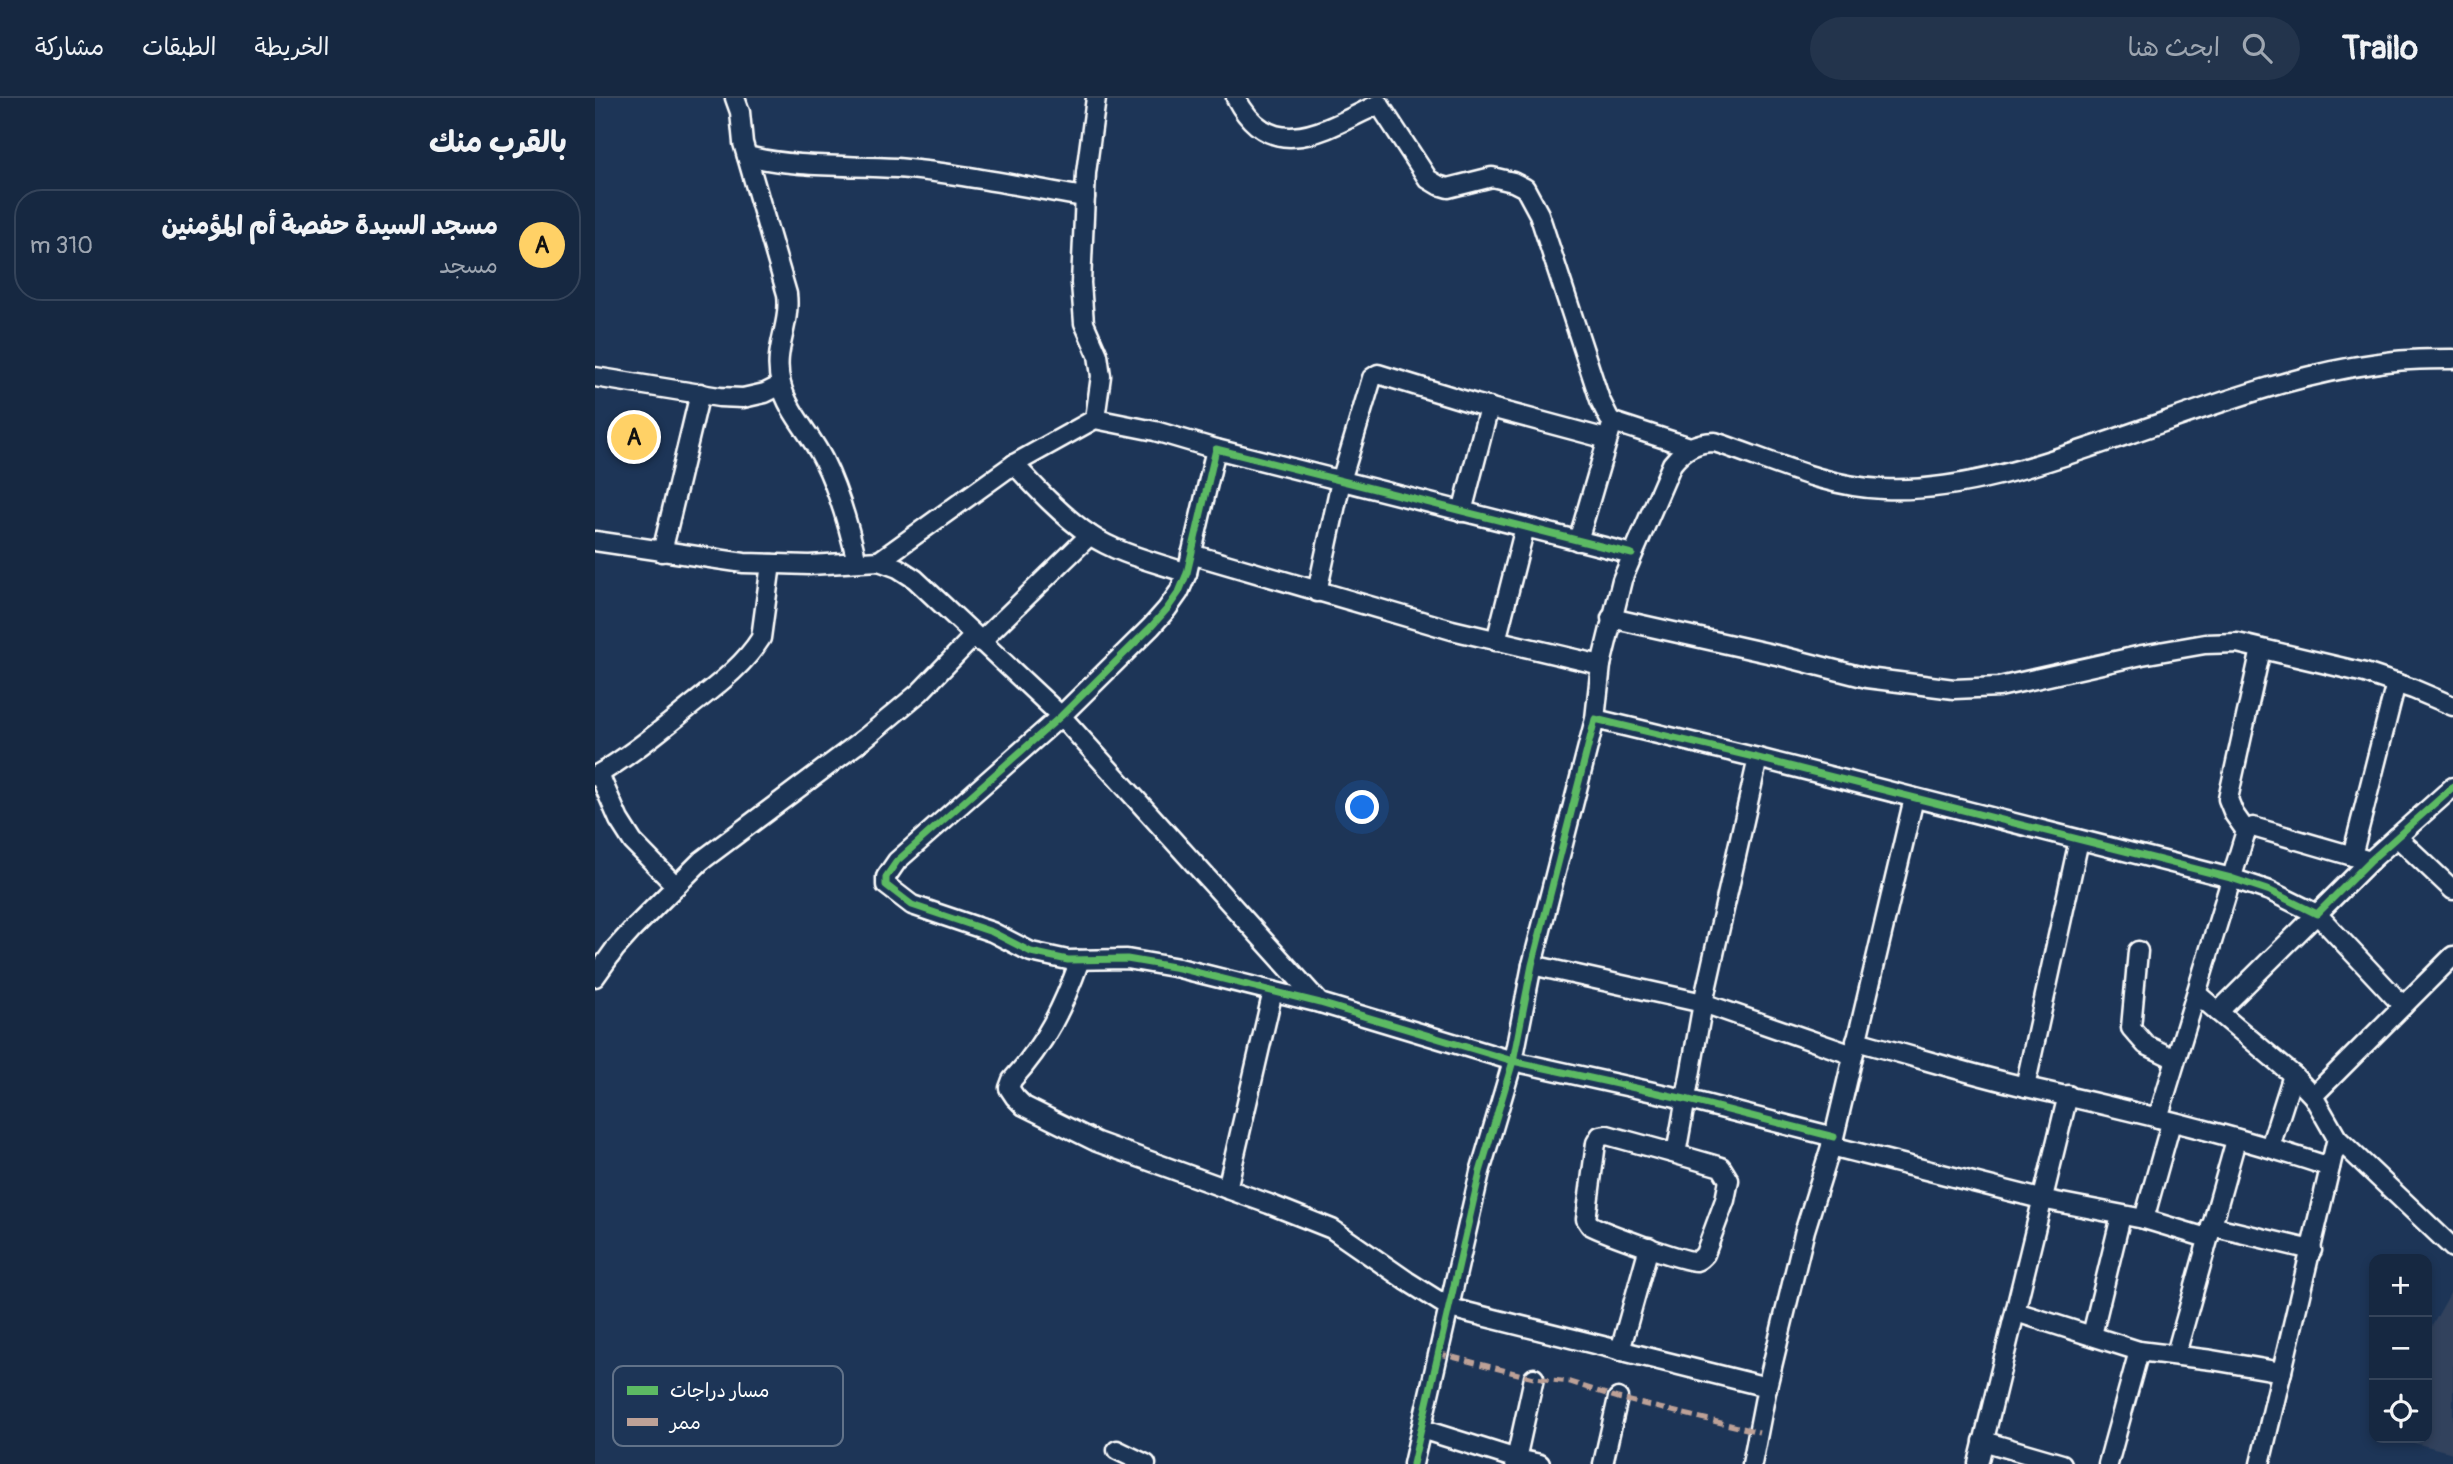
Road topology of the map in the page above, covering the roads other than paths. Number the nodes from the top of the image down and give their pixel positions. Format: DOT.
graph roads {
  1 [pos="735,98"];
  2 [pos="1096,98"];
  3 [pos="1236,98"];
  4 [pos="1377,101"];
  5 [pos="747,156"];
  6 [pos="1085,197"];
  7 [pos="2453,359"];
  8 [pos="595,377"];
  9 [pos="781,385"];
  10 [pos="700,393"];
  11 [pos="1489,407"];
  12 [pos="1095,419"];
  13 [pos="1613,422"];
  14 [pos="1607,439"];
  15 [pos="1690,447"];
  16 [pos="1216,449"];
  17 [pos="1014,464"];
  18 [pos="1341,481"];
  19 [pos="1462,512"];
  20 [pos="1525,527"];
  21 [pos="1090,535"];
  22 [pos="595,541"];
  23 [pos="1578,541"];
  24 [pos="662,552"];
  25 [pos="1191,554"];
  26 [pos="1632,554"];
  27 [pos="879,561"];
  28 [pos="857,562"];
  29 [pos="771,564"];
  30 [pos="1187,573"];
  31 [pos="1317,592"];
  32 [pos="1611,618"];
  33 [pos="977,639"];
  34 [pos="1496,641"];
  35 [pos="2261,649"];
  36 [pos="1601,664"];
  37 [pos="2396,683"];
  38 [pos="2453,706"];
  39 [pos="1061,716"];
  40 [pos="1595,719"];
  41 [pos="1758,758"];
  42 [pos="597,775"];
  43 [pos="2453,787"];
  44 [pos="1915,798"];
  45 [pos="2246,831"];
  46 [pos="2397,837"];
  47 [pos="2079,840"];
  48 [pos="2352,856"];
  49 [pos="2370,861"];
  50 [pos="2231,878"];
  51 [pos="676,886"];
  52 [pos="2453,890"];
  53 [pos="2316,914"];
  54 [pos="2138,951"];
  55 [pos="2453,956"];
  56 [pos="1080,960"];
  57 [pos="1532,965"];
  58 [pos="595,977"];
  59 [pos="1273,991"];
  60 [pos="2197,994"];
  61 [pos="1320,1003"];
  62 [pos="1703,1003"];
  63 [pos="2403,1006"];
  64 [pos="2218,1012"];
  65 [pos="1855,1048"];
  66 [pos="2175,1059"];
  67 [pos="1513,1061"];
  68 [pos="2293,1075"];
  69 [pos="2025,1087"];
  70 [pos="2068,1095"];
  71 [pos="2313,1096"];
  72 [pos="1685,1099"];
  73 [pos="2165,1121"];
  74 [pos="2337,1138"];
  75 [pos="2237,1140"];
  76 [pos="1833,1142"];
  77 [pos="2270,1147"];
  78 [pos="1676,1154"];
  79 [pos="2330,1167"];
  80 [pos="1227,1189"];
  81 [pos="2041,1199"];
  82 [pos="2121,1216"];
  83 [pos="2144,1219"];
  84 [pos="2209,1232"];
  85 [pos="1649,1247"];
  86 [pos="2453,1248"];
  87 [pos="2312,1250"];
  88 [pos="1450,1308"];
  89 [pos="2016,1312"];
  90 [pos="2092,1335"];
  91 [pos="1620,1351"];
  92 [pos="2139,1351"];
  93 [pos="2176,1354"];
  94 [pos="2282,1372"];
  95 [pos="1534,1378"];
  96 [pos="1767,1387"];
  97 [pos="1618,1398"];
  98 [pos="1421,1429"];
  99 [pos="1983,1441"];
  100 [pos="1117,1450"];
  101 [pos="1516,1462"];
  102 [pos="1146,1464"];
  103 [pos="1413,1464"];
  104 [pos="1540,1464"];
  105 [pos="1603,1464"];
  106 [pos="1752,1464"];
  107 [pos="1978,1464"];
  108 [pos="2062,1464"];
  109 [pos="2108,1464"];
  110 [pos="2260,1464"];
  1 -- 5 [label="street"];
  2 -- 6 [label="street"];
  3 -- 4 [label="street"];
  4 -- 13 [label="street"];
  5 -- 6 [label="street"];
  5 -- 9 [label="street"];
  6 -- 12 [label="street"];
  7 -- 15 [label="street"];
  8 -- 10 [label="street"];
  9 -- 10 [label="street"];
  9 -- 28 [label="street"];
  10 -- 24 [label="street"];
  11 -- 14 [label="street"];
  11 -- 18 [label="street"];
  11 -- 19 [label="street"];
  12 -- 16 [label="street"];
  12 -- 17 [label="street"];
  13 -- 14 [label="street"];
  13 -- 15 [label="street"];
  14 -- 23 [label="street"];
  15 -- 26 [label="street"];
  16 -- 18 [label="street"];
  16 -- 25 [label="street"];
  17 -- 21 [label="street"];
  17 -- 27 [label="street"];
  18 -- 19 [label="street"];
  18 -- 31 [label="street"];
  19 -- 20 [label="street"];
  20 -- 23 [label="street"];
  20 -- 34 [label="street"];
  21 -- 30 [label="street"];
  21 -- 33 [label="street"];
  22 -- 24 [label="street"];
  23 -- 26 [label="street"];
  24 -- 29 [label="street"];
  25 -- 30 [label="street"];
  25 -- 31 [label="street"];
  26 -- 32 [label="street"];
  27 -- 28 [label="street"];
  27 -- 33 [label="street"];
  28 -- 29 [label="street"];
  29 -- 42 [label="street"];
  30 -- 39 [label="street"];
  31 -- 34 [label="street"];
  32 -- 35 [label="street"];
  32 -- 36 [label="street"];
  33 -- 39 [label="street"];
  33 -- 51 [label="street"];
  34 -- 36 [label="street"];
  35 -- 37 [label="street"];
  35 -- 45 [label="street"];
  36 -- 40 [label="street"];
  37 -- 38 [label="street"];
  37 -- 48 [label="street"];
  39 -- 56 [label="street"];
  39 -- 61 [label="street"];
  40 -- 41 [label="street"];
  40 -- 57 [label="street"];
  41 -- 44 [label="street"];
  41 -- 62 [label="street"];
  42 -- 51 [label="street"];
  43 -- 46 [label="street"];
  44 -- 47 [label="street"];
  44 -- 65 [label="street"];
  45 -- 48 [label="street"];
  45 -- 50 [label="street"];
  46 -- 49 [label="street"];
  46 -- 52 [label="street"];
  47 -- 50 [label="street"];
  47 -- 69 [label="street"];
  48 -- 49 [label="street"];
  49 -- 53 [label="street"];
  50 -- 53 [label="street"];
  50 -- 60 [label="street"];
  51 -- 58 [label="street"];
  53 -- 63 [label="street"];
  53 -- 64 [label="street"];
  54 -- 66 [label="street"];
  55 -- 63 [label="street"];
  56 -- 59 [label="street"];
  56 -- 80 [label="street"];
  57 -- 62 [label="street"];
  57 -- 67 [label="street"];
  59 -- 61 [label="street"];
  59 -- 80 [label="street"];
  60 -- 64 [label="street"];
  60 -- 66 [label="street"];
  61 -- 67 [label="street"];
  62 -- 65 [label="street"];
  62 -- 72 [label="street"];
  63 -- 71 [label="street"];
  64 -- 68 [label="street"];
  65 -- 69 [label="street"];
  65 -- 76 [label="street"];
  66 -- 73 [label="street"];
  67 -- 72 [label="street"];
  67 -- 88 [label="street"];
  68 -- 71 [label="street"];
  68 -- 77 [label="street"];
  69 -- 70 [label="street"];
  70 -- 73 [label="street"];
  70 -- 81 [label="street"];
  71 -- 74 [label="street"];
  72 -- 76 [label="street"];
  72 -- 78 [label="street"];
  73 -- 75 [label="street"];
  73 -- 83 [label="street"];
  74 -- 79 [label="street"];
  74 -- 86 [label="street"];
  75 -- 77 [label="street"];
  75 -- 84 [label="street"];
  76 -- 81 [label="street"];
  76 -- 96 [label="street"];
  77 -- 79 [label="street"];
  78 -- 85 [label="street"];
  78 -- 85 [label="street"];
  79 -- 87 [label="street"];
  80 -- 88 [label="street"];
  81 -- 82 [label="street"];
  81 -- 89 [label="street"];
  82 -- 83 [label="street"];
  82 -- 90 [label="street"];
  83 -- 84 [label="street"];
  84 -- 87 [label="street"];
  84 -- 93 [label="street"];
  85 -- 91 [label="street"];
  87 -- 94 [label="street"];
  88 -- 91 [label="street"];
  88 -- 98 [label="street"];
  89 -- 90 [label="street"];
  89 -- 99 [label="street"];
  90 -- 92 [label="street"];
  91 -- 96 [label="street"];
  92 -- 93 [label="street"];
  92 -- 109 [label="street"];
  93 -- 94 [label="street"];
  94 -- 110 [label="street"];
  95 -- 101 [label="street"];
  96 -- 106 [label="street"];
  97 -- 105 [label="street"];
  98 -- 101 [label="street"];
  98 -- 103 [label="street"];
  99 -- 107 [label="street"];
  99 -- 108 [label="street"];
  100 -- 102 [label="street"];
  101 -- 104 [label="street"];
}
